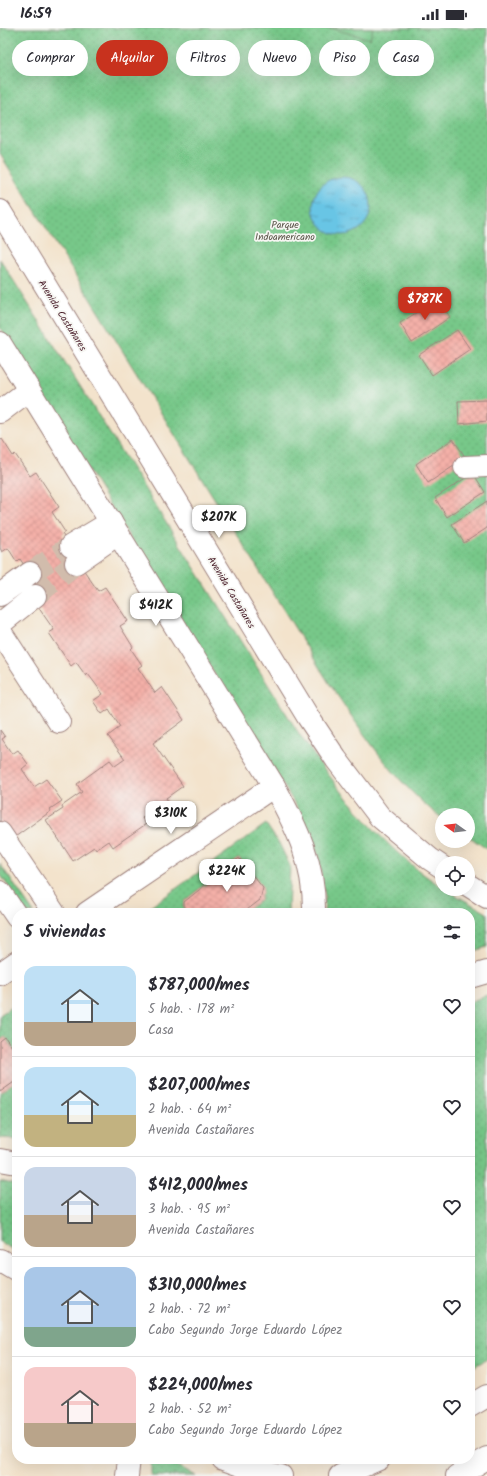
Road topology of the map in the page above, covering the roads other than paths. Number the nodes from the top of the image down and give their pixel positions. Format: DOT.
graph roads {
  1 [pos="0,211"];
  2 [pos="0,343"];
  3 [pos="29,390"];
  4 [pos="0,412"];
  5 [pos="487,466"];
  6 [pos="465,467"];
  7 [pos="115,528"];
  8 [pos="73,554"];
  9 [pos="30,574"];
  10 [pos="0,595"];
  11 [pos="35,596"];
  12 [pos="0,624"];
  13 [pos="0,631"];
  14 [pos="59,722"];
  15 [pos="274,786"];
  16 [pos="0,833"];
  17 [pos="435,862"];
  18 [pos="475,889"];
  19 [pos="0,892"];
  20 [pos="487,897"];
  21 [pos="51,908"];
  22 [pos="94,908"];
  23 [pos="314,908"];
  24 [pos="12,910"];
  25 [pos="12,966"];
  26 [pos="487,972"];
  27 [pos="0,974"];
  28 [pos="475,976"];
  29 [pos="0,1160"];
  30 [pos="12,1162"];
  31 [pos="0,1260"];
  32 [pos="12,1267"];
  33 [pos="487,1396"];
  34 [pos="475,1403"];
  35 [pos="487,1458"];
  36 [pos="128,1464"];
  37 [pos="238,1464"];
  38 [pos="368,1464"];
  39 [pos="127,1476"];
  40 [pos="281,1476"];
  41 [pos="340,1476"];
  42 [pos="457,1476"];
  1 -- 17 [label="main road, Avenida Castañares"];
  2 -- 3 [label="main road"];
  3 -- 4 [label="main road"];
  3 -- 7 [label="main road"];
  5 -- 6 [label="main road"];
  7 -- 8 [label="main road"];
  7 -- 15 [label="main road"];
  9 -- 10 [label="main road"];
  11 -- 12 [label="main road"];
  13 -- 14 [label="main road"];
  15 -- 22 [label="main road"];
  15 -- 23 [label="main road"];
  16 -- 21 [label="main road"];
  18 -- 20 [label="main road"];
  19 -- 24 [label="main road"];
  25 -- 27 [label="main road"];
  26 -- 28 [label="main road"];
  29 -- 30 [label="main road"];
  31 -- 32 [label="main road"];
  33 -- 34 [label="main road"];
  35 -- 42 [label="main road"];
  36 -- 39 [label="main road"];
  37 -- 40 [label="main road"];
  38 -- 41 [label="main road"];
}
